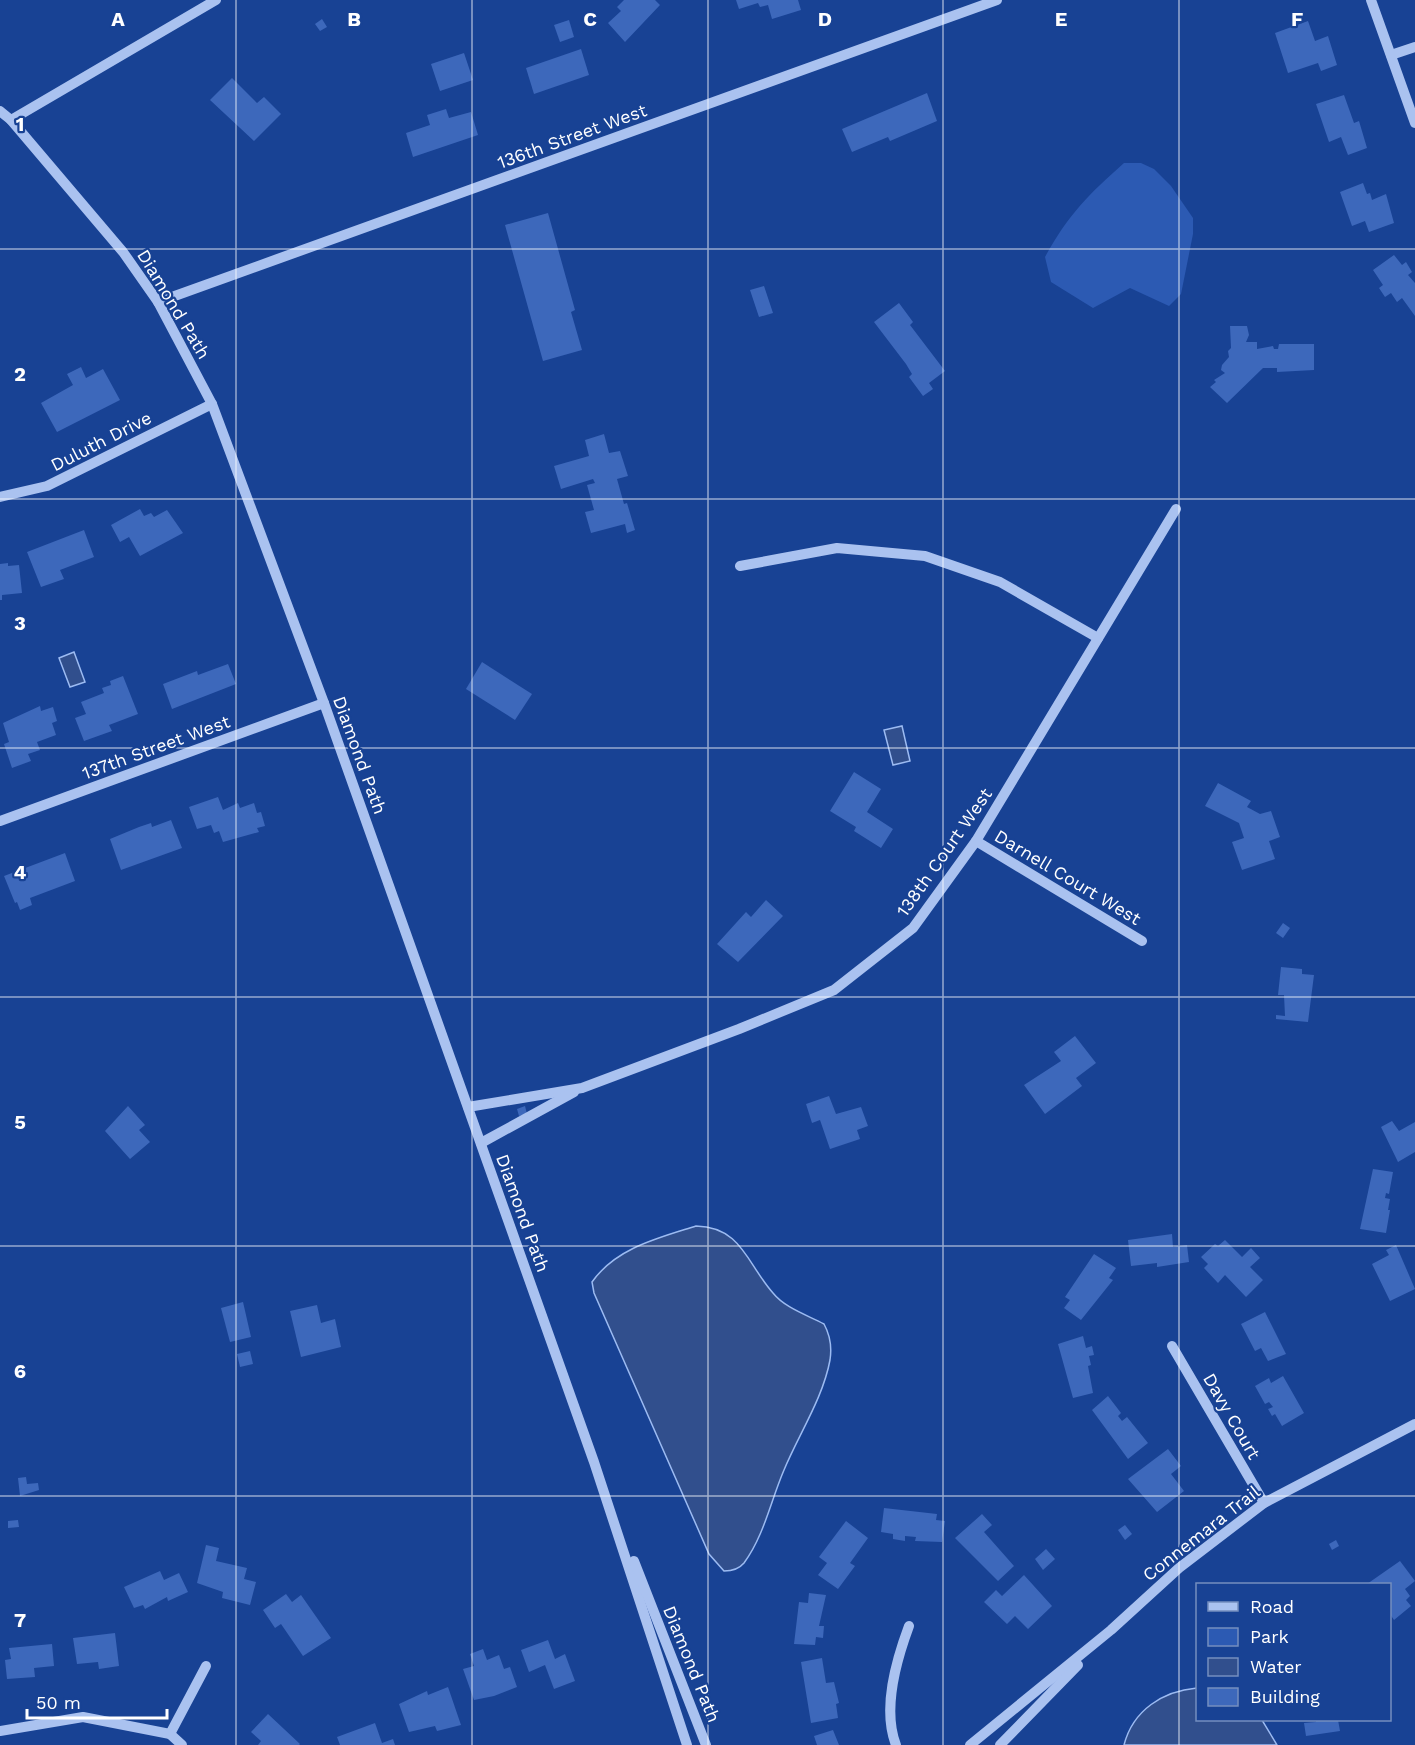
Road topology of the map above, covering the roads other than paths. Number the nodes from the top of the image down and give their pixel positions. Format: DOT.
graph roads {
  1 [pos="216,0"];
  2 [pos="998,0"];
  3 [pos="1371,0"];
  4 [pos="1415,47"];
  5 [pos="1391,55"];
  6 [pos="0,111"];
  7 [pos="11,120"];
  8 [pos="1415,123"];
  9 [pos="158,302"];
  10 [pos="212,404"];
  11 [pos="0,497"];
  12 [pos="1176,509"];
  13 [pos="740,566"];
  14 [pos="1098,638"];
  15 [pos="324,704"];
  16 [pos="0,821"];
  17 [pos="976,841"];
  18 [pos="1142,941"];
  19 [pos="582,1088"];
  20 [pos="468,1107"];
  21 [pos="481,1143"];
  22 [pos="1172,1346"];
  23 [pos="1415,1424"];
  24 [pos="594,1462"];
  25 [pos="1263,1503"];
  26 [pos="909,1626"];
  27 [pos="1111,1630"];
  28 [pos="206,1666"];
  29 [pos="0,1731"];
  30 [pos="170,1734"];
  31 [pos="182,1745"];
  32 [pos="687,1745"];
  33 [pos="706,1745"];
  34 [pos="896,1745"];
  35 [pos="970,1745"];
  36 [pos="1000,1745"];
  1 -- 7 [label="street"];
  2 -- 9 [label="street, 136th Street West"];
  3 -- 5 [label="street"];
  4 -- 5 [label="street"];
  5 -- 8 [label="street"];
  6 -- 7 [label="street, Diamond Path"];
  7 -- 9 [label="street, Diamond Path"];
  9 -- 10 [label="street, Diamond Path"];
  10 -- 11 [label="street, Duluth Drive"];
  10 -- 15 [label="street, Diamond Path"];
  12 -- 14 [label="street, 138th Court West"];
  13 -- 14 [label="street"];
  14 -- 17 [label="street, 138th Court West"];
  15 -- 16 [label="street, 137th Street West"];
  15 -- 20 [label="street, Diamond Path"];
  17 -- 18 [label="street, Darnell Court West"];
  17 -- 19 [label="street, 138th Court West"];
  19 -- 20 [label="street, 138th Court West"];
  19 -- 21 [label="street, 138th Court West"];
  20 -- 21 [label="street, Diamond Path"];
  21 -- 24 [label="street, Diamond Path"];
  22 -- 25 [label="street, Davy Court"];
  23 -- 25 [label="street, Connemara Trail"];
  24 -- 32 [label="street, Diamond Path"];
  24 -- 33 [label="street, Diamond Path"];
  25 -- 27 [label="street, Connemara Trail"];
  26 -- 34 [label="street"];
  27 -- 35 [label="street, Connemara Trail"];
  27 -- 36 [label="street, Connemara Trail"];
  28 -- 30 [label="street"];
  29 -- 30 [label="street"];
  30 -- 31 [label="street"];
}
